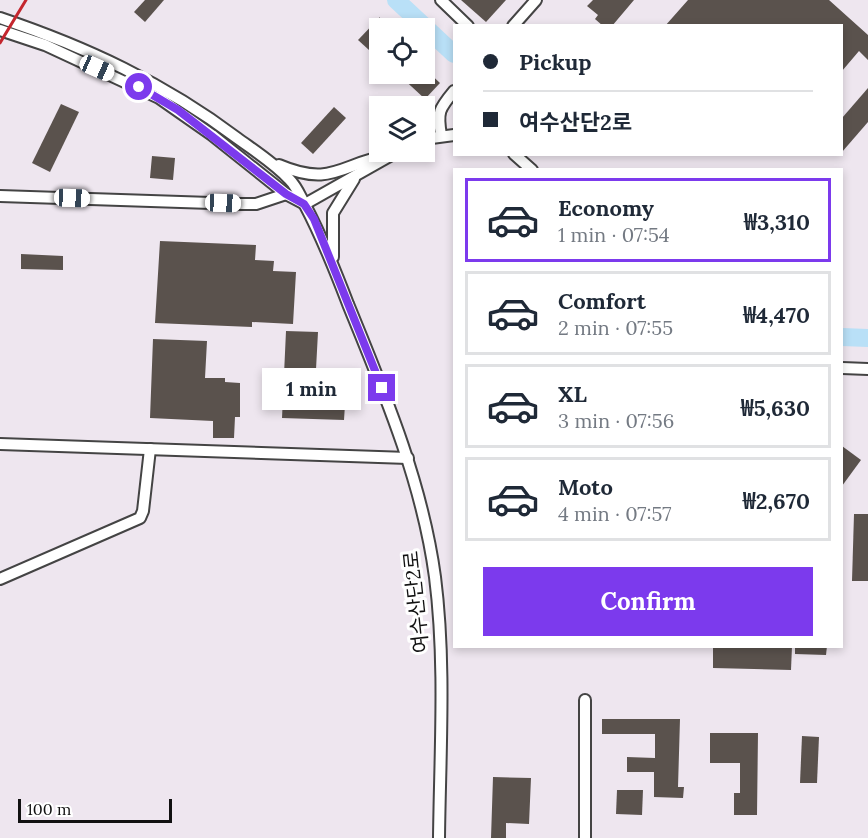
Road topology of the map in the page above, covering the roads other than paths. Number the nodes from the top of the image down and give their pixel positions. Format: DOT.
graph roads {
  1 [pos="441,0"];
  2 [pos="536,0"];
  3 [pos="0,18"];
  4 [pos="466,24"];
  5 [pos="515,24"];
  6 [pos="0,30"];
  7 [pos="453,92"];
  8 [pos="441,135"];
  9 [pos="453,135"];
  10 [pos="435,136"];
  11 [pos="516,156"];
  12 [pos="369,160"];
  13 [pos="269,161"];
  14 [pos="379,162"];
  15 [pos="530,168"];
  16 [pos="357,175"];
  17 [pos="286,194"];
  18 [pos="0,196"];
  19 [pos="304,204"];
  20 [pos="334,269"];
  21 [pos="843,368"];
  22 [pos="868,369"];
  23 [pos="0,444"];
  24 [pos="150,449"];
  25 [pos="408,458"];
  26 [pos="0,579"];
  27 [pos="585,700"];
  28 [pos="439,838"];
  29 [pos="585,838"];
  1 -- 4 [label="street"];
  2 -- 5 [label="street"];
  3 -- 13 [label="street"];
  6 -- 17 [label="street"];
  7 -- 8 [label="street"];
  8 -- 9 [label="street"];
  8 -- 10 [label="street"];
  11 -- 15 [label="street"];
  12 -- 13 [label="street"];
  13 -- 19 [label="street, 여수산단2로"];
  14 -- 16 [label="street"];
  16 -- 19 [label="street"];
  16 -- 20 [label="street"];
  17 -- 18 [label="street"];
  17 -- 19 [label="street"];
  19 -- 20 [label="street, 여수산단2로"];
  20 -- 25 [label="street, 여수산단2로"];
  21 -- 22 [label="street"];
  23 -- 24 [label="street"];
  24 -- 25 [label="street"];
  24 -- 26 [label="street"];
  25 -- 28 [label="street, 여수산단2로"];
  27 -- 29 [label="street"];
}
